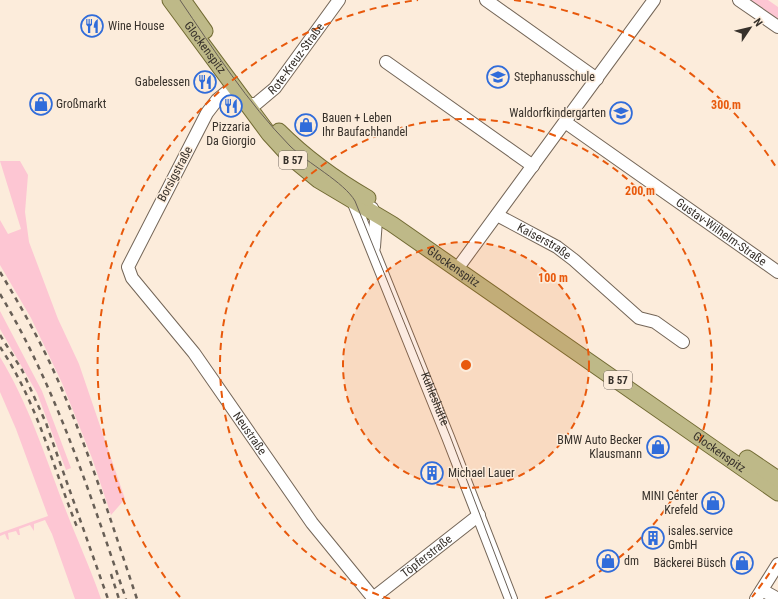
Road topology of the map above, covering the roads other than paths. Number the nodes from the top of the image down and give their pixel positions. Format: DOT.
graph roads {
  1 [pos="170,0"];
  2 [pos="184,0"];
  3 [pos="339,0"];
  4 [pos="486,0"];
  5 [pos="654,0"];
  6 [pos="739,0"];
  7 [pos="778,27"];
  8 [pos="386,62"];
  9 [pos="597,79"];
  10 [pos="233,87"];
  11 [pos="251,104"];
  12 [pos="565,122"];
  13 [pos="533,166"];
  14 [pos="355,197"];
  15 [pos="374,213"];
  16 [pos="497,215"];
  17 [pos="374,252"];
  18 [pos="460,266"];
  19 [pos="128,267"];
  20 [pos="778,272"];
  21 [pos="683,342"];
  22 [pos="778,479"];
  23 [pos="778,493"];
  24 [pos="479,515"];
  25 [pos="778,564"];
  26 [pos="759,594"];
  27 [pos="374,599"];
  28 [pos="510,599"];
  29 [pos="778,599"];
  1 -- 10 [label="main road, Glockenspitz / B 57"];
  2 -- 11 [label="main road, Glockenspitz / B 57"];
  3 -- 11 [label="street, Rote-Kreuz-Straße"];
  4 -- 9 [label="street"];
  5 -- 9 [label="street"];
  6 -- 7 [label="street"];
  8 -- 13 [label="street"];
  9 -- 12 [label="street"];
  10 -- 11 [label="main road, Glockenspitz / B 57"];
  10 -- 19 [label="street, Borsigstraße"];
  11 -- 14 [label="main road, Glockenspitz / B 57"];
  12 -- 13 [label="street"];
  12 -- 20 [label="street, Gustav-Wilhelm-Straße"];
  13 -- 16 [label="street"];
  14 -- 15 [label="main road, Glockenspitz / B 57"];
  14 -- 17 [label="street, Kuhleshütte"];
  14 -- 18 [label="main road, Glockenspitz / B 57"];
  15 -- 17 [label="street"];
  15 -- 18 [label="main road, Glockenspitz / B 57"];
  16 -- 18 [label="street"];
  16 -- 21 [label="street, Kaiserstraße"];
  17 -- 24 [label="street, Kuhleshütte"];
  18 -- 22 [label="main road, Glockenspitz / B 57"];
  18 -- 23 [label="main road, Glockenspitz / B 57"];
  19 -- 27 [label="street, Neustraße"];
  24 -- 27 [label="street, Töpferstraße"];
  24 -- 28 [label="street, Kuhleshütte"];
  25 -- 26 [label="street"];
  26 -- 29 [label="street"];
}
